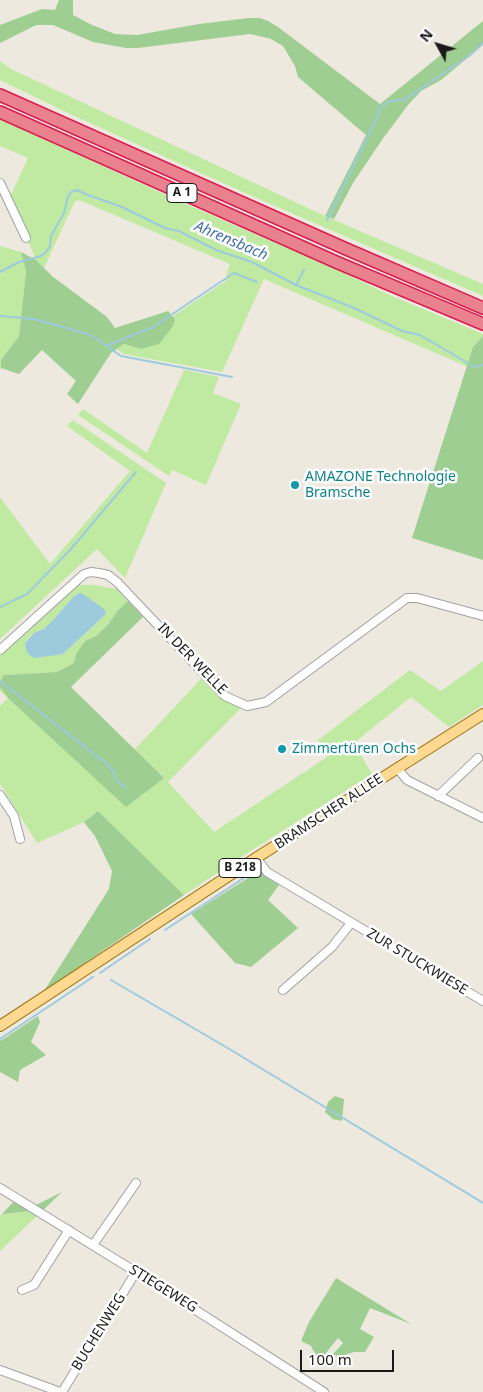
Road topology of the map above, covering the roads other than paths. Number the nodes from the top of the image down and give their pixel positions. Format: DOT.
graph roads {
  1 [pos="0,95"];
  2 [pos="0,112"];
  3 [pos="0,183"];
  4 [pos="26,238"];
  5 [pos="483,308"];
  6 [pos="483,324"];
  7 [pos="483,616"];
  8 [pos="0,650"];
  9 [pos="483,714"];
  10 [pos="478,758"];
  11 [pos="397,768"];
  12 [pos="0,795"];
  13 [pos="438,796"];
  14 [pos="483,818"];
  15 [pos="20,839"];
  16 [pos="256,858"];
  17 [pos="351,922"];
  18 [pos="282,990"];
  19 [pos="483,1001"];
  20 [pos="0,1026"];
  21 [pos="136,1183"];
  22 [pos="0,1188"];
  23 [pos="68,1230"];
  24 [pos="92,1245"];
  25 [pos="136,1272"];
  26 [pos="22,1290"];
  27 [pos="0,1370"];
  28 [pos="61,1392"];
  29 [pos="324,1392"];
  1 -- 5 [label="highway, A 1"];
  2 -- 6 [label="highway, A 1"];
  3 -- 4 [label="street"];
  7 -- 8 [label="street, IN DER WELLE"];
  9 -- 11 [label="main road, BRAMSCHER ALLEE / B 218"];
  10 -- 13 [label="street"];
  11 -- 13 [label="street"];
  11 -- 16 [label="main road, BRAMSCHER ALLEE / B 218"];
  12 -- 15 [label="street"];
  13 -- 14 [label="street"];
  16 -- 17 [label="street, ZUR STUCKWIESE"];
  16 -- 20 [label="main road, BRAMSCHER ALLEE / B 218"];
  17 -- 18 [label="street, ZUR STUCKWIESE"];
  17 -- 19 [label="street, ZUR STUCKWIESE"];
  21 -- 24 [label="street"];
  22 -- 23 [label="street, STIEGEWEG"];
  23 -- 24 [label="street, STIEGEWEG"];
  23 -- 26 [label="street"];
  24 -- 25 [label="street, STIEGEWEG"];
  25 -- 28 [label="street, BUCHENWEG"];
  25 -- 29 [label="street, STIEGEWEG"];
  27 -- 28 [label="street, BUCHENWEG"];
}
